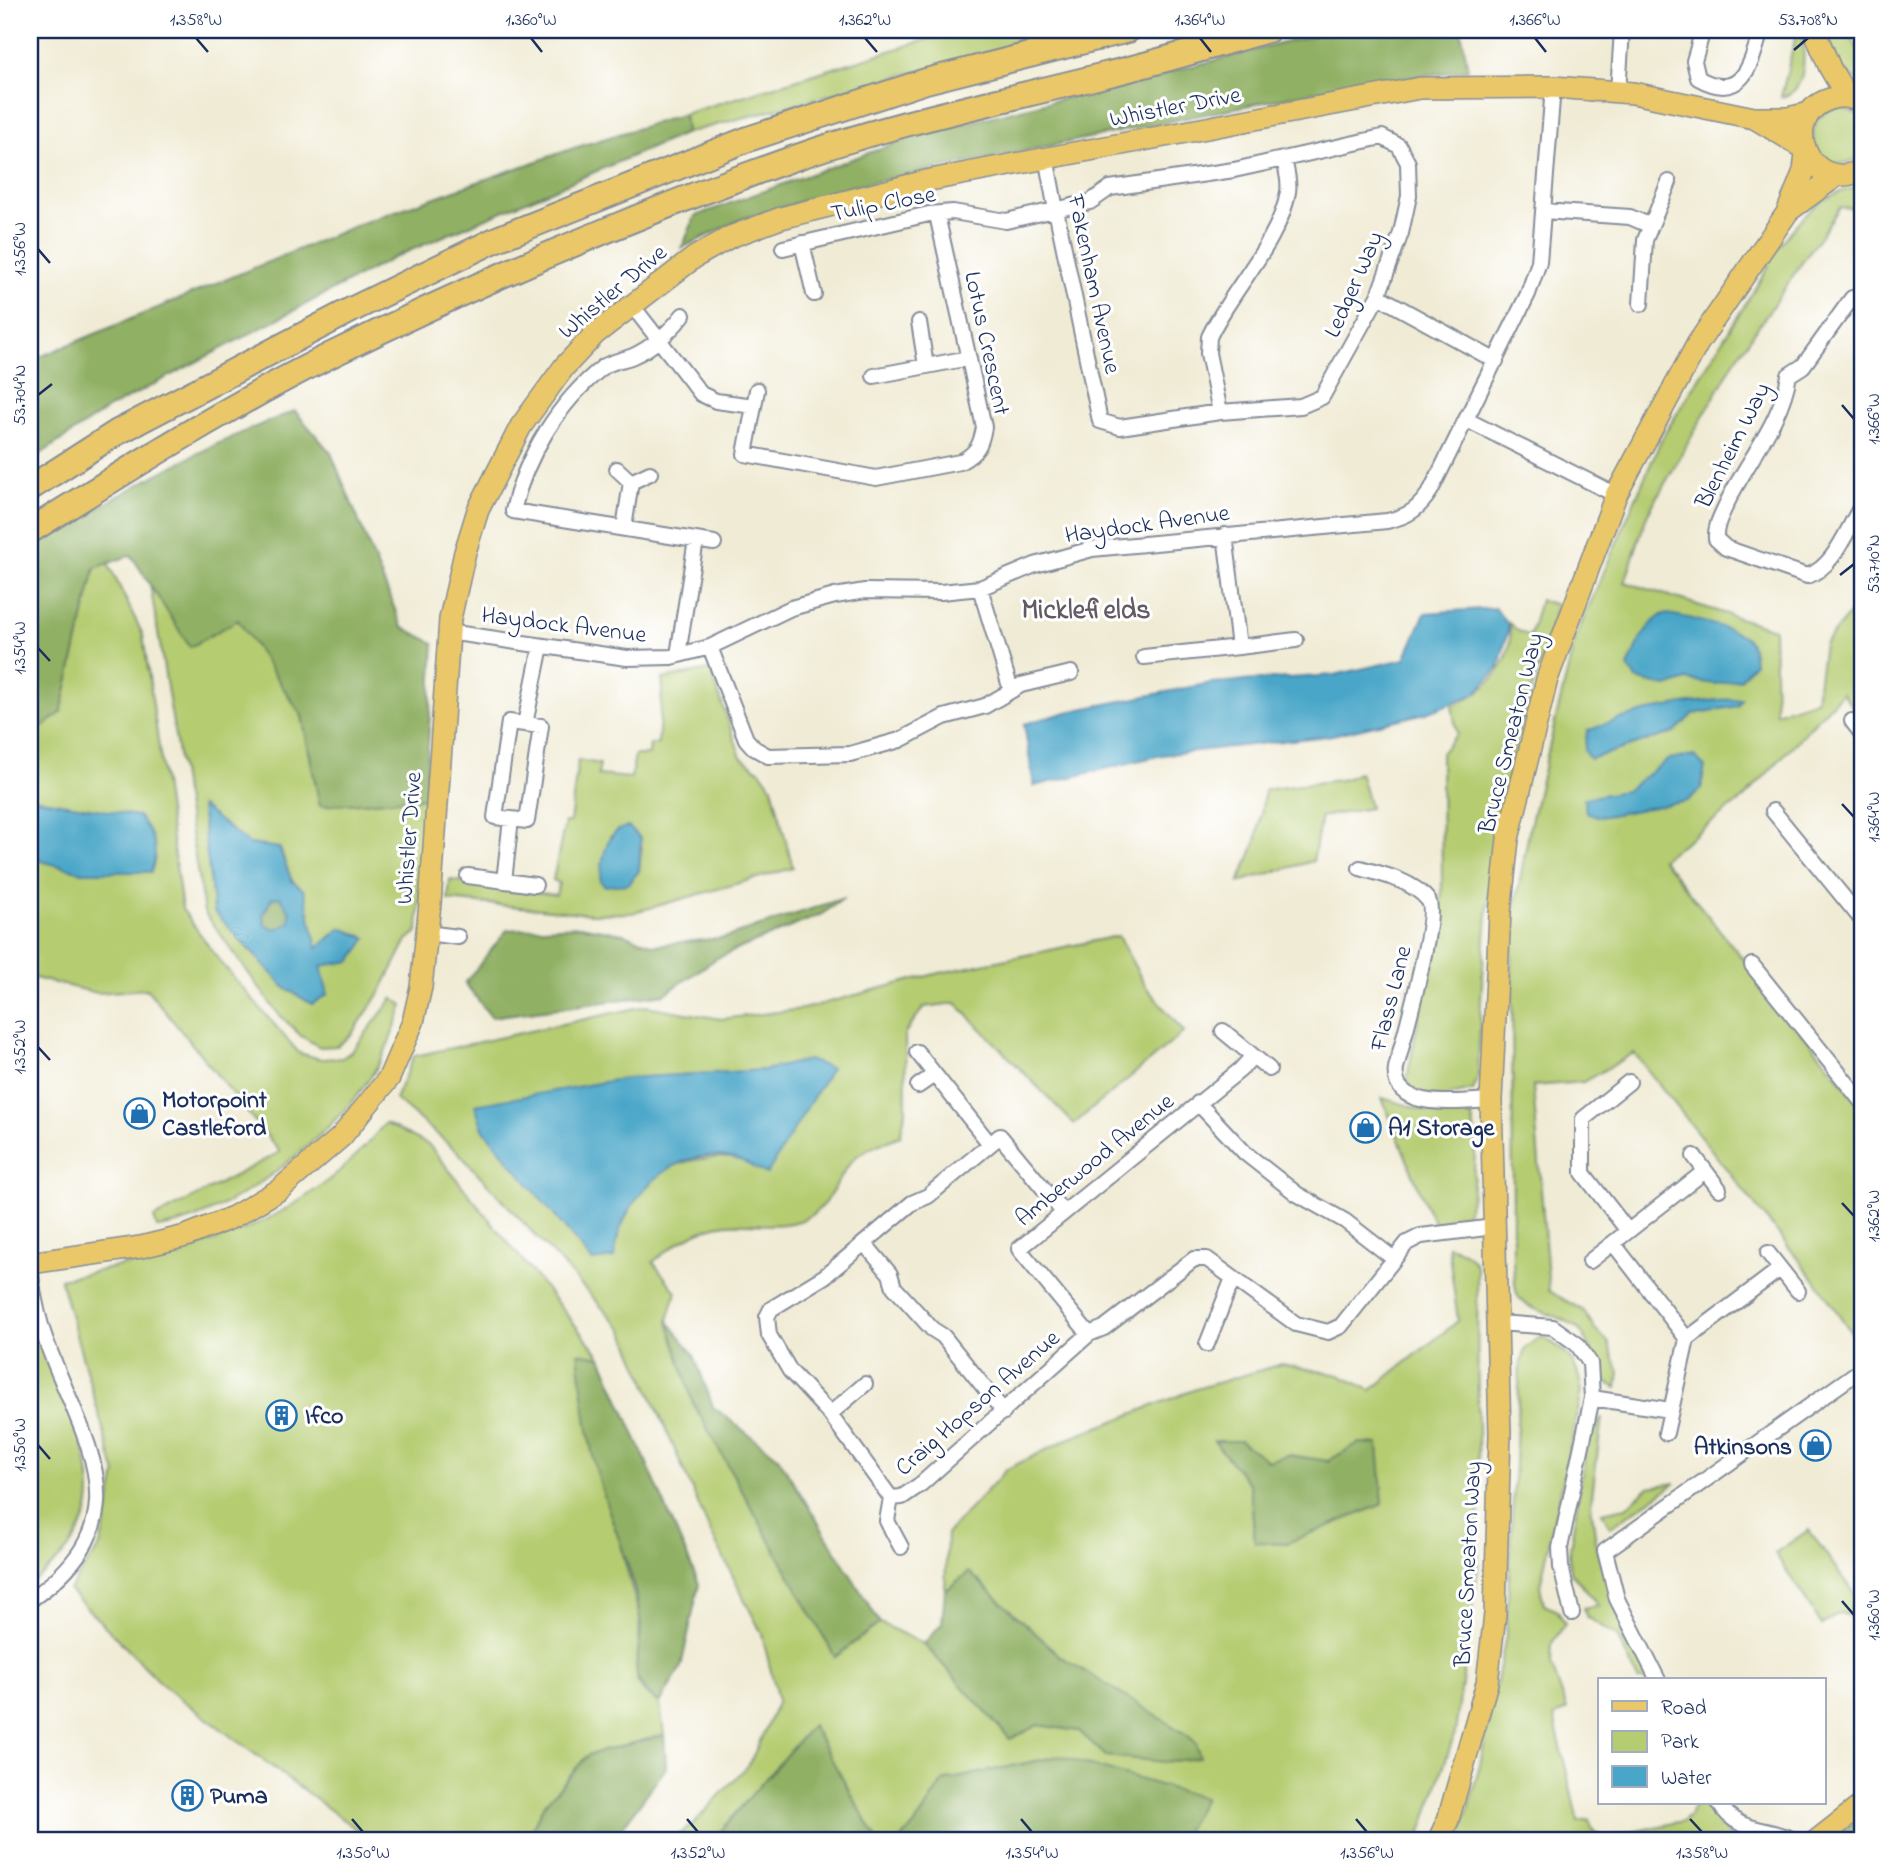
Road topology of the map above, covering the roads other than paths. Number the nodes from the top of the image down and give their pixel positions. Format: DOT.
graph roads {
  1 [pos="1128,30"];
  2 [pos="1268,30"];
  3 [pos="1622,30"];
  4 [pos="1703,30"];
  5 [pos="1761,30"];
  6 [pos="1815,33"];
  7 [pos="1553,87"];
  8 [pos="1618,92"];
  9 [pos="1855,99"];
  10 [pos="1812,111"];
  11 [pos="1754,118"];
  12 [pos="1805,151"];
  13 [pos="1046,157"];
  14 [pos="1284,159"];
  15 [pos="1862,170"];
  16 [pos="1836,176"];
  17 [pos="1669,182"];
  18 [pos="1056,210"];
  19 [pos="1544,211"];
  20 [pos="1787,213"];
  21 [pos="937,215"];
  22 [pos="1651,226"];
  23 [pos="802,243"];
  24 [pos="783,248"];
  25 [pos="814,294"];
  26 [pos="1378,296"];
  27 [pos="1862,297"];
  28 [pos="631,303"];
  29 [pos="1641,304"];
  30 [pos="683,316"];
  31 [pos="919,322"];
  32 [pos="659,339"];
  33 [pos="969,358"];
  34 [pos="1496,361"];
  35 [pos="926,366"];
  36 [pos="874,376"];
  37 [pos="757,390"];
  38 [pos="754,406"];
  39 [pos="1220,412"];
  40 [pos="1467,420"];
  41 [pos="1100,421"];
  42 [pos="617,469"];
  43 [pos="650,473"];
  44 [pos="631,482"];
  45 [pos="30,488"];
  46 [pos="1616,495"];
  47 [pos="1862,506"];
  48 [pos="624,528"];
  49 [pos="30,531"];
  50 [pos="1225,535"];
  51 [pos="696,540"];
  52 [pos="715,543"];
  53 [pos="979,588"];
  54 [pos="448,632"];
  55 [pos="1296,640"];
  56 [pos="541,646"];
  57 [pos="710,647"];
  58 [pos="1239,647"];
  59 [pos="678,655"];
  60 [pos="1144,657"];
  61 [pos="1071,673"];
  62 [pos="1011,690"];
  63 [pos="1852,721"];
  64 [pos="525,724"];
  65 [pos="1862,734"];
  66 [pos="1773,811"];
  67 [pos="511,819"];
  68 [pos="1360,868"];
  69 [pos="468,876"];
  70 [pos="503,881"];
  71 [pos="535,885"];
  72 [pos="1862,920"];
  73 [pos="427,933"];
  74 [pos="458,937"];
  75 [pos="1752,965"];
  76 [pos="1223,1031"];
  77 [pos="917,1052"];
  78 [pos="1253,1056"];
  79 [pos="1269,1069"];
  80 [pos="934,1074"];
  81 [pos="1629,1082"];
  82 [pos="918,1086"];
  83 [pos="1203,1099"];
  84 [pos="1491,1100"];
  85 [pos="1862,1102"];
  86 [pos="990,1144"];
  87 [pos="1694,1157"];
  88 [pos="1705,1171"];
  89 [pos="1719,1189"];
  90 [pos="1063,1212"];
  91 [pos="1494,1227"];
  92 [pos="1628,1231"];
  93 [pos="864,1242"];
  94 [pos="1613,1243"];
  95 [pos="1768,1254"];
  96 [pos="1394,1259"];
  97 [pos="1590,1261"];
  98 [pos="30,1265"];
  99 [pos="1780,1269"];
  100 [pos="1233,1278"];
  101 [pos="1798,1291"];
  102 [pos="1498,1324"];
  103 [pos="1089,1335"];
  104 [pos="1687,1339"];
  105 [pos="1207,1344"];
  106 [pos="1862,1369"];
  107 [pos="865,1384"];
  108 [pos="1592,1398"];
  109 [pos="1670,1410"];
  110 [pos="1004,1412"];
  111 [pos="830,1414"];
  112 [pos="1666,1433"];
  113 [pos="891,1498"];
  114 [pos="901,1547"];
  115 [pos="30,1600"];
  116 [pos="1572,1613"];
  117 [pos="1657,1678"];
  118 [pos="1720,1804"];
  119 [pos="1862,1805"];
  120 [pos="1438,1841"];
  121 [pos="1796,1841"];
  122 [pos="1816,1841"];
  1 -- 45 [label="highway"];
  2 -- 49 [label="highway"];
  3 -- 8 [label="street"];
  4 -- 5 [label="street"];
  6 -- 9 [label="main road"];
  6 -- 10 [label="main road, Bruce Smeaton Way"];
  7 -- 8 [label="main road, Whistler Drive"];
  7 -- 13 [label="main road, Whistler Drive"];
  7 -- 19 [label="street, Haydock Avenue"];
  8 -- 11 [label="main road, Whistler Drive"];
  9 -- 10 [label="main road, Whistler Drive"];
  10 -- 11 [label="main road, Whistler Drive"];
  10 -- 12 [label="main road, Bruce Smeaton Way"];
  11 -- 12 [label="main road, Whistler Drive"];
  12 -- 16 [label="main road, Whistler Drive"];
  12 -- 20 [label="main road, Bruce Smeaton Way"];
  13 -- 18 [label="street, Fakenham Avenue"];
  13 -- 28 [label="main road, Whistler Drive"];
  14 -- 18 [label="street, Ledger Way"];
  14 -- 26 [label="street, Ledger Way"];
  14 -- 39 [label="street"];
  15 -- 16 [label="main road"];
  16 -- 20 [label="main road, Bruce Smeaton Way"];
  17 -- 22 [label="street"];
  18 -- 21 [label="street, Tulip Close"];
  18 -- 41 [label="street, Fakenham Avenue"];
  19 -- 22 [label="street"];
  19 -- 34 [label="street, Haydock Avenue"];
  20 -- 46 [label="main road, Bruce Smeaton Way"];
  21 -- 23 [label="street, Tulip Close"];
  21 -- 33 [label="street, Lotus Crescent"];
  22 -- 29 [label="street"];
  23 -- 24 [label="street, Tulip Close"];
  23 -- 25 [label="street, Tulip Close"];
  26 -- 34 [label="street"];
  26 -- 39 [label="street, Ledger Way"];
  27 -- 47 [label="street, Blenheim Way"];
  28 -- 32 [label="street"];
  28 -- 54 [label="main road, Whistler Drive"];
  30 -- 32 [label="street"];
  31 -- 35 [label="street"];
  32 -- 38 [label="street"];
  32 -- 48 [label="street"];
  33 -- 35 [label="street"];
  33 -- 38 [label="street, Lotus Crescent"];
  34 -- 40 [label="street, Haydock Avenue"];
  35 -- 36 [label="street"];
  37 -- 38 [label="street"];
  39 -- 41 [label="street, Ledger Way"];
  40 -- 46 [label="street"];
  40 -- 50 [label="street, Haydock Avenue"];
  42 -- 44 [label="street"];
  43 -- 44 [label="street"];
  44 -- 48 [label="street"];
  46 -- 84 [label="main road, Bruce Smeaton Way"];
  48 -- 51 [label="street"];
  50 -- 53 [label="street, Haydock Avenue"];
  50 -- 58 [label="street"];
  51 -- 52 [label="street"];
  51 -- 59 [label="street"];
  53 -- 57 [label="street, Haydock Avenue"];
  53 -- 62 [label="street"];
  54 -- 56 [label="street, Haydock Avenue"];
  54 -- 73 [label="main road, Whistler Drive"];
  55 -- 58 [label="street"];
  56 -- 59 [label="street, Haydock Avenue"];
  56 -- 64 [label="street"];
  57 -- 59 [label="street, Haydock Avenue"];
  57 -- 62 [label="street"];
  58 -- 60 [label="street"];
  61 -- 62 [label="street"];
  63 -- 65 [label="street"];
  64 -- 67 [label="street"];
  64 -- 67 [label="street"];
  66 -- 72 [label="street"];
  67 -- 70 [label="street"];
  68 -- 84 [label="street, Flass Lane"];
  69 -- 70 [label="street"];
  70 -- 71 [label="street"];
  73 -- 74 [label="street"];
  73 -- 98 [label="main road, Whistler Drive"];
  75 -- 85 [label="street"];
  76 -- 78 [label="street"];
  77 -- 80 [label="street"];
  78 -- 79 [label="street"];
  78 -- 83 [label="street"];
  80 -- 82 [label="street"];
  80 -- 86 [label="street"];
  81 -- 92 [label="street"];
  83 -- 90 [label="street, Amberwood Avenue"];
  83 -- 96 [label="street, Amberwood Avenue"];
  84 -- 91 [label="main road, Bruce Smeaton Way"];
  86 -- 90 [label="street"];
  86 -- 93 [label="street, Craig Hopson Avenue"];
  87 -- 88 [label="street"];
  88 -- 89 [label="street"];
  88 -- 92 [label="street"];
  90 -- 103 [label="street, Amberwood Avenue"];
  91 -- 96 [label="street, Craig Hopson Avenue"];
  91 -- 102 [label="main road, Bruce Smeaton Way"];
  92 -- 94 [label="street"];
  93 -- 110 [label="street"];
  93 -- 111 [label="street, Craig Hopson Avenue"];
  94 -- 97 [label="street"];
  94 -- 104 [label="street"];
  95 -- 99 [label="street"];
  96 -- 100 [label="street, Craig Hopson Avenue"];
  98 -- 115 [label="street"];
  99 -- 101 [label="street"];
  99 -- 104 [label="street"];
  100 -- 103 [label="street, Craig Hopson Avenue"];
  100 -- 105 [label="street"];
  102 -- 108 [label="street"];
  102 -- 120 [label="main road, Bruce Smeaton Way"];
  103 -- 110 [label="street, Craig Hopson Avenue"];
  104 -- 109 [label="street"];
  106 -- 117 [label="street"];
  107 -- 111 [label="street"];
  108 -- 109 [label="street"];
  108 -- 116 [label="street"];
  109 -- 112 [label="street"];
  110 -- 113 [label="street, Craig Hopson Avenue"];
  111 -- 113 [label="street, Craig Hopson Avenue"];
  113 -- 114 [label="street"];
  118 -- 121 [label="street"];
  119 -- 122 [label="main road"];
}
